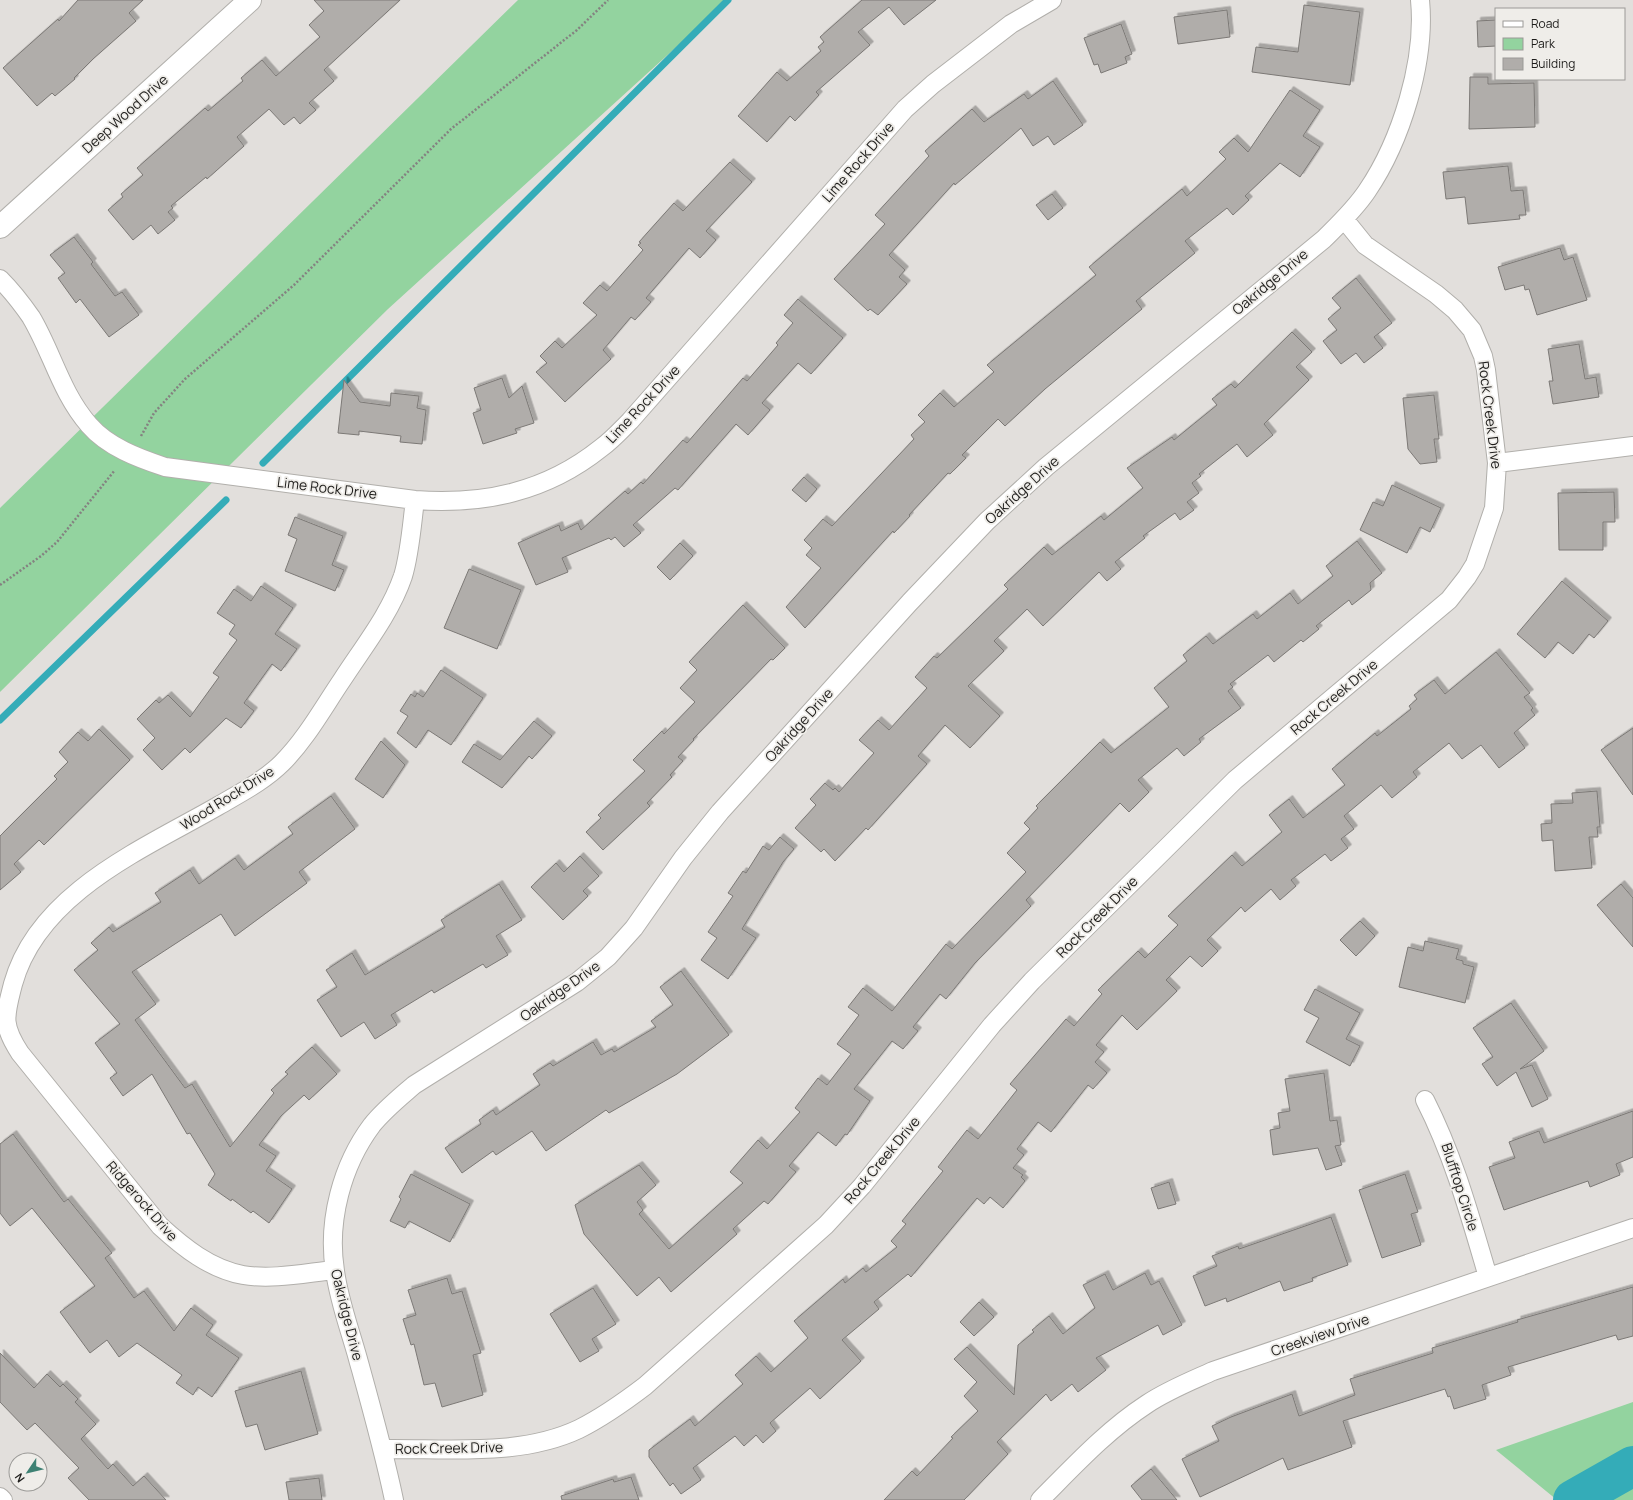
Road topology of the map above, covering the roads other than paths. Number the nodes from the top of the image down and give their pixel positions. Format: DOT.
graph roads {
  1 [pos="250,0"];
  2 [pos="1052,0"];
  3 [pos="1420,0"];
  4 [pos="1344,219"];
  5 [pos="0,227"];
  6 [pos="0,279"];
  7 [pos="1633,446"];
  8 [pos="1497,464"];
  9 [pos="415,500"];
  10 [pos="3,1030"];
  11 [pos="1425,1100"];
  12 [pos="1633,1228"];
  13 [pos="334,1270"];
  14 [pos="1488,1277"];
  15 [pos="383,1449"];
  16 [pos="0,1497"];
  17 [pos="3,1500"];
  18 [pos="394,1500"];
  19 [pos="1040,1500"];
  1 -- 5 [label="street, Deep Wood Drive"];
  2 -- 9 [label="street, Lime Rock Drive"];
  3 -- 4 [label="street, Oakridge Drive"];
  4 -- 8 [label="street, Rock Creek Drive"];
  4 -- 13 [label="street, Oakridge Drive"];
  6 -- 9 [label="street, Lime Rock Drive"];
  7 -- 8 [label="street"];
  8 -- 15 [label="street, Rock Creek Drive"];
  9 -- 10 [label="street, Wood Rock Drive"];
  10 -- 13 [label="street, Ridgerock Drive"];
  11 -- 14 [label="street, Blufftop Circle"];
  12 -- 14 [label="street, Creekview Drive"];
  13 -- 15 [label="street, Oakridge Drive"];
  14 -- 19 [label="street, Creekview Drive"];
  15 -- 18 [label="street, Oakridge Drive"];
  16 -- 17 [label="street"];
}
